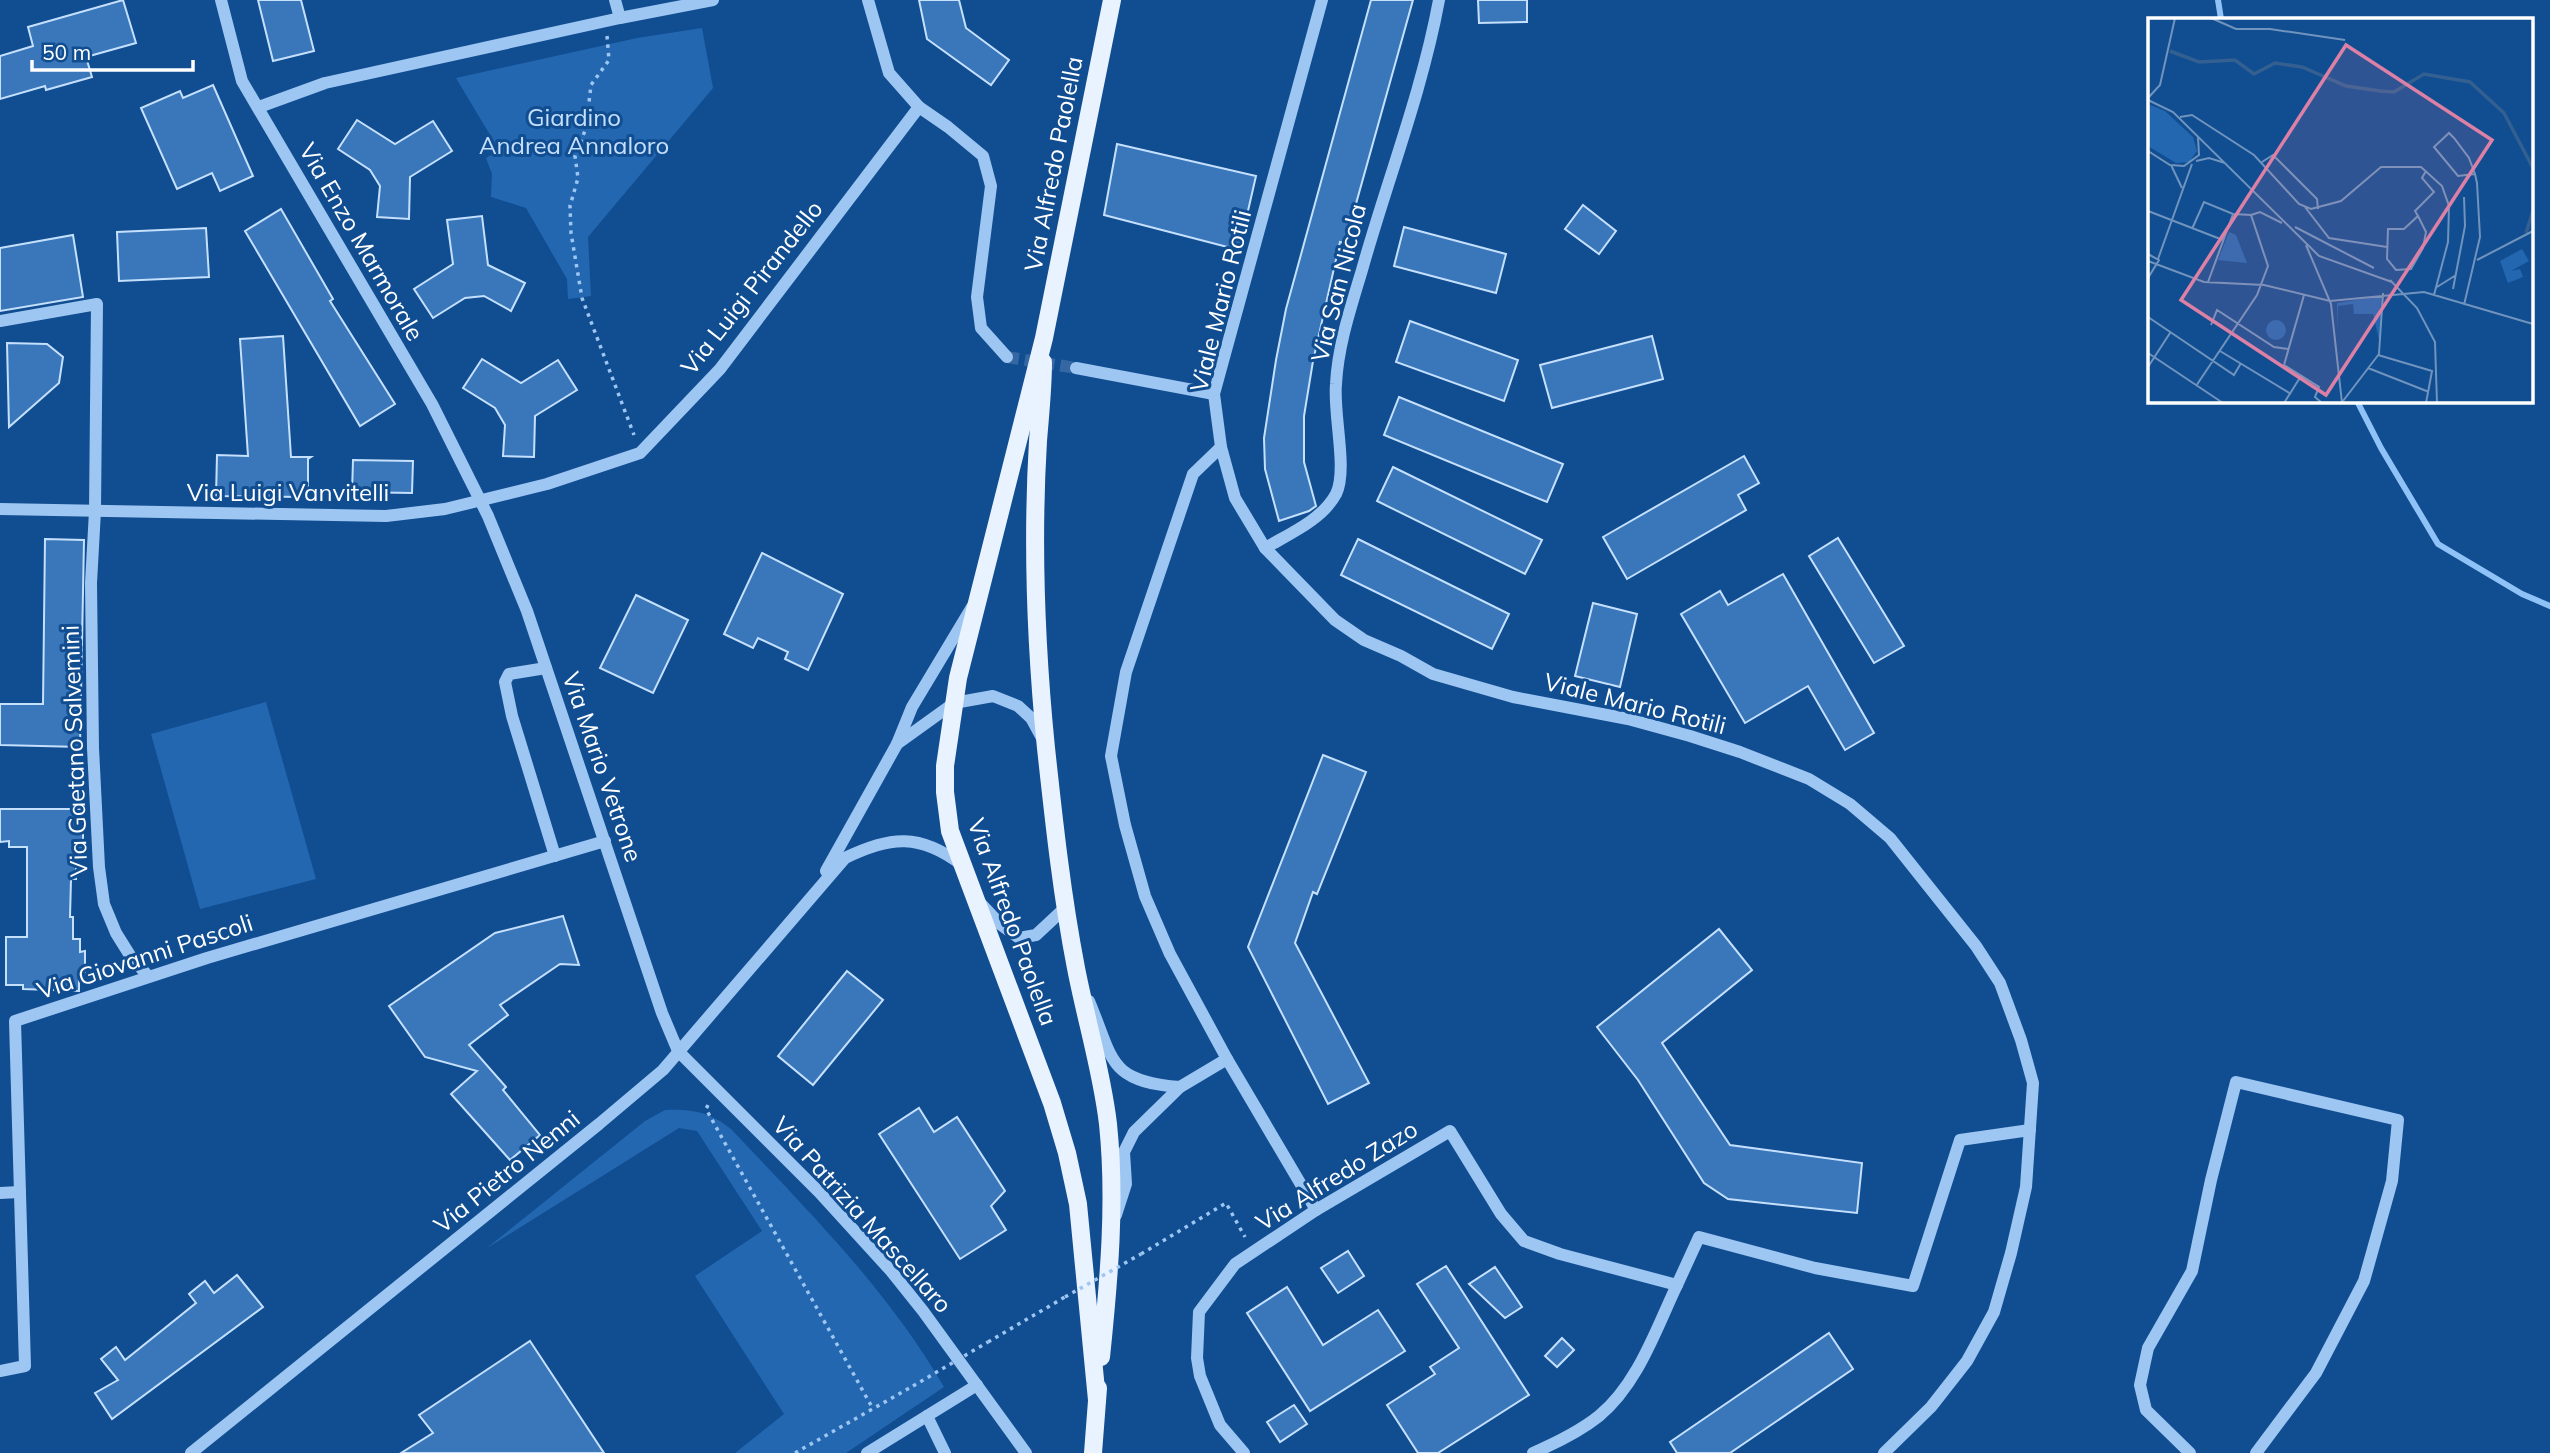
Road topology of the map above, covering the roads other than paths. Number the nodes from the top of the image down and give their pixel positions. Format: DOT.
graph roads {
  1 [pos="221,0"];
  2 [pos="615,0"];
  3 [pos="713,0"];
  4 [pos="868,0"];
  5 [pos="1112,0"];
  6 [pos="1322,0"];
  7 [pos="1439,0"];
  8 [pos="620,18"];
  9 [pos="259,107"];
  10 [pos="919,107"];
  11 [pos="0,321"];
  12 [pos="1044,338"];
  13 [pos="1007,357"];
  14 [pos="1076,368"];
  15 [pos="1214,394"];
  16 [pos="1221,447"];
  17 [pos="480,500"];
  18 [pos="0,509"];
  19 [pos="95,511"];
  20 [pos="1265,548"];
  21 [pos="981,592"];
  22 [pos="546,668"];
  23 [pos="954,704"];
  24 [pos="897,744"];
  25 [pos="1046,746"];
  26 [pos="605,841"];
  27 [pos="555,856"];
  28 [pos="965,868"];
  29 [pos="816,890"];
  30 [pos="976,899"];
  31 [pos="1065,908"];
  32 [pos="1076,969"];
  33 [pos="148,976"];
  34 [pos="678,1051"];
  35 [pos="1227,1059"];
  36 [pos="1180,1087"];
  37 [pos="2030,1130"];
  38 [pos="20,1192"];
  39 [pos="0,1193"];
  40 [pos="1316,1210"];
  41 [pos="1110,1232"];
  42 [pos="1677,1285"];
  43 [pos="0,1371"];
  44 [pos="977,1385"];
  45 [pos="1097,1400"];
  46 [pos="927,1416"];
  47 [pos="191,1453"];
  48 [pos="867,1453"];
  49 [pos="945,1453"];
  50 [pos="1026,1453"];
  51 [pos="1093,1453"];
  52 [pos="1244,1453"];
  53 [pos="1532,1453"];
  54 [pos="1884,1453"];
  55 [pos="2190,1453"];
  56 [pos="2256,1453"];
  1 -- 9 [label="street, Via Enzo Marmorale"];
  2 -- 8 [label="street"];
  3 -- 8 [label="street"];
  4 -- 10 [label="street"];
  5 -- 12 [label="main road, Via Alfredo Paolella"];
  6 -- 15 [label="street, Viale Mario Rotili"];
  7 -- 20 [label="street, Via San Nicola"];
  8 -- 9 [label="street"];
  9 -- 17 [label="street, Via Enzo Marmorale"];
  10 -- 13 [label="street"];
  10 -- 17 [label="street, Via Luigi Pirandello"];
  11 -- 19 [label="street"];
  12 -- 21 [label="main road, Via Alfredo Paolella"];
  12 -- 25 [label="main road, Via Alfredo Paolella"];
  14 -- 15 [label="street"];
  15 -- 16 [label="street, Viale Mario Rotili"];
  16 -- 20 [label="street, Viale Mario Rotili"];
  16 -- 35 [label="street"];
  17 -- 19 [label="street, Via Luigi Vanvitelli"];
  17 -- 22 [label="street, Via Mario Vetrone"];
  18 -- 19 [label="street, Via Luigi Vanvitelli"];
  19 -- 33 [label="street, Via Gaetano Salvemini"];
  20 -- 37 [label="street, Viale Mario Rotili"];
  21 -- 23 [label="main road, Via Alfredo Paolella"];
  21 -- 24 [label="street"];
  22 -- 26 [label="street, Via Mario Vetrone"];
  22 -- 27 [label="street"];
  23 -- 24 [label="street, Via Pietro Nenni"];
  23 -- 25 [label="street"];
  23 -- 28 [label="main road, Via Alfredo Paolella"];
  24 -- 29 [label="street, Via Pietro Nenni"];
  25 -- 31 [label="main road, Via Alfredo Paolella"];
  26 -- 27 [label="street, Via Giovanni Pascoli"];
  26 -- 34 [label="street, Via Mario Vetrone"];
  27 -- 33 [label="street, Via Giovanni Pascoli"];
  28 -- 29 [label="street, Via Pietro Nenni"];
  28 -- 30 [label="main road, Via Alfredo Paolella"];
  29 -- 34 [label="street, Via Pietro Nenni"];
  30 -- 31 [label="street"];
  30 -- 45 [label="main road, Via Alfredo Paolella"];
  31 -- 32 [label="main road, Via Alfredo Paolella"];
  32 -- 36 [label="street"];
  32 -- 41 [label="main road, Via Alfredo Paolella"];
  33 -- 38 [label="street, Via Giovanni Pascoli"];
  34 -- 44 [label="street, Via Patrizia Mascellaro"];
  34 -- 47 [label="street, Via Pietro Nenni"];
  35 -- 36 [label="street"];
  35 -- 40 [label="street"];
  36 -- 41 [label="street"];
  37 -- 42 [label="street"];
  37 -- 54 [label="street, Viale Mario Rotili"];
  38 -- 39 [label="street"];
  38 -- 43 [label="street, Via Giovanni Pascoli"];
  40 -- 42 [label="street, Via Alfredo Zazo"];
  40 -- 52 [label="street, Via Alfredo Zazo"];
  41 -- 45 [label="main road, Via Alfredo Paolella"];
  42 -- 53 [label="street"];
  44 -- 46 [label="street"];
  44 -- 50 [label="street, Via Patrizia Mascellaro"];
  45 -- 51 [label="main road, Via Alfredo Paolella"];
  46 -- 48 [label="street"];
  46 -- 49 [label="street"];
  55 -- 56 [label="street"];
}
